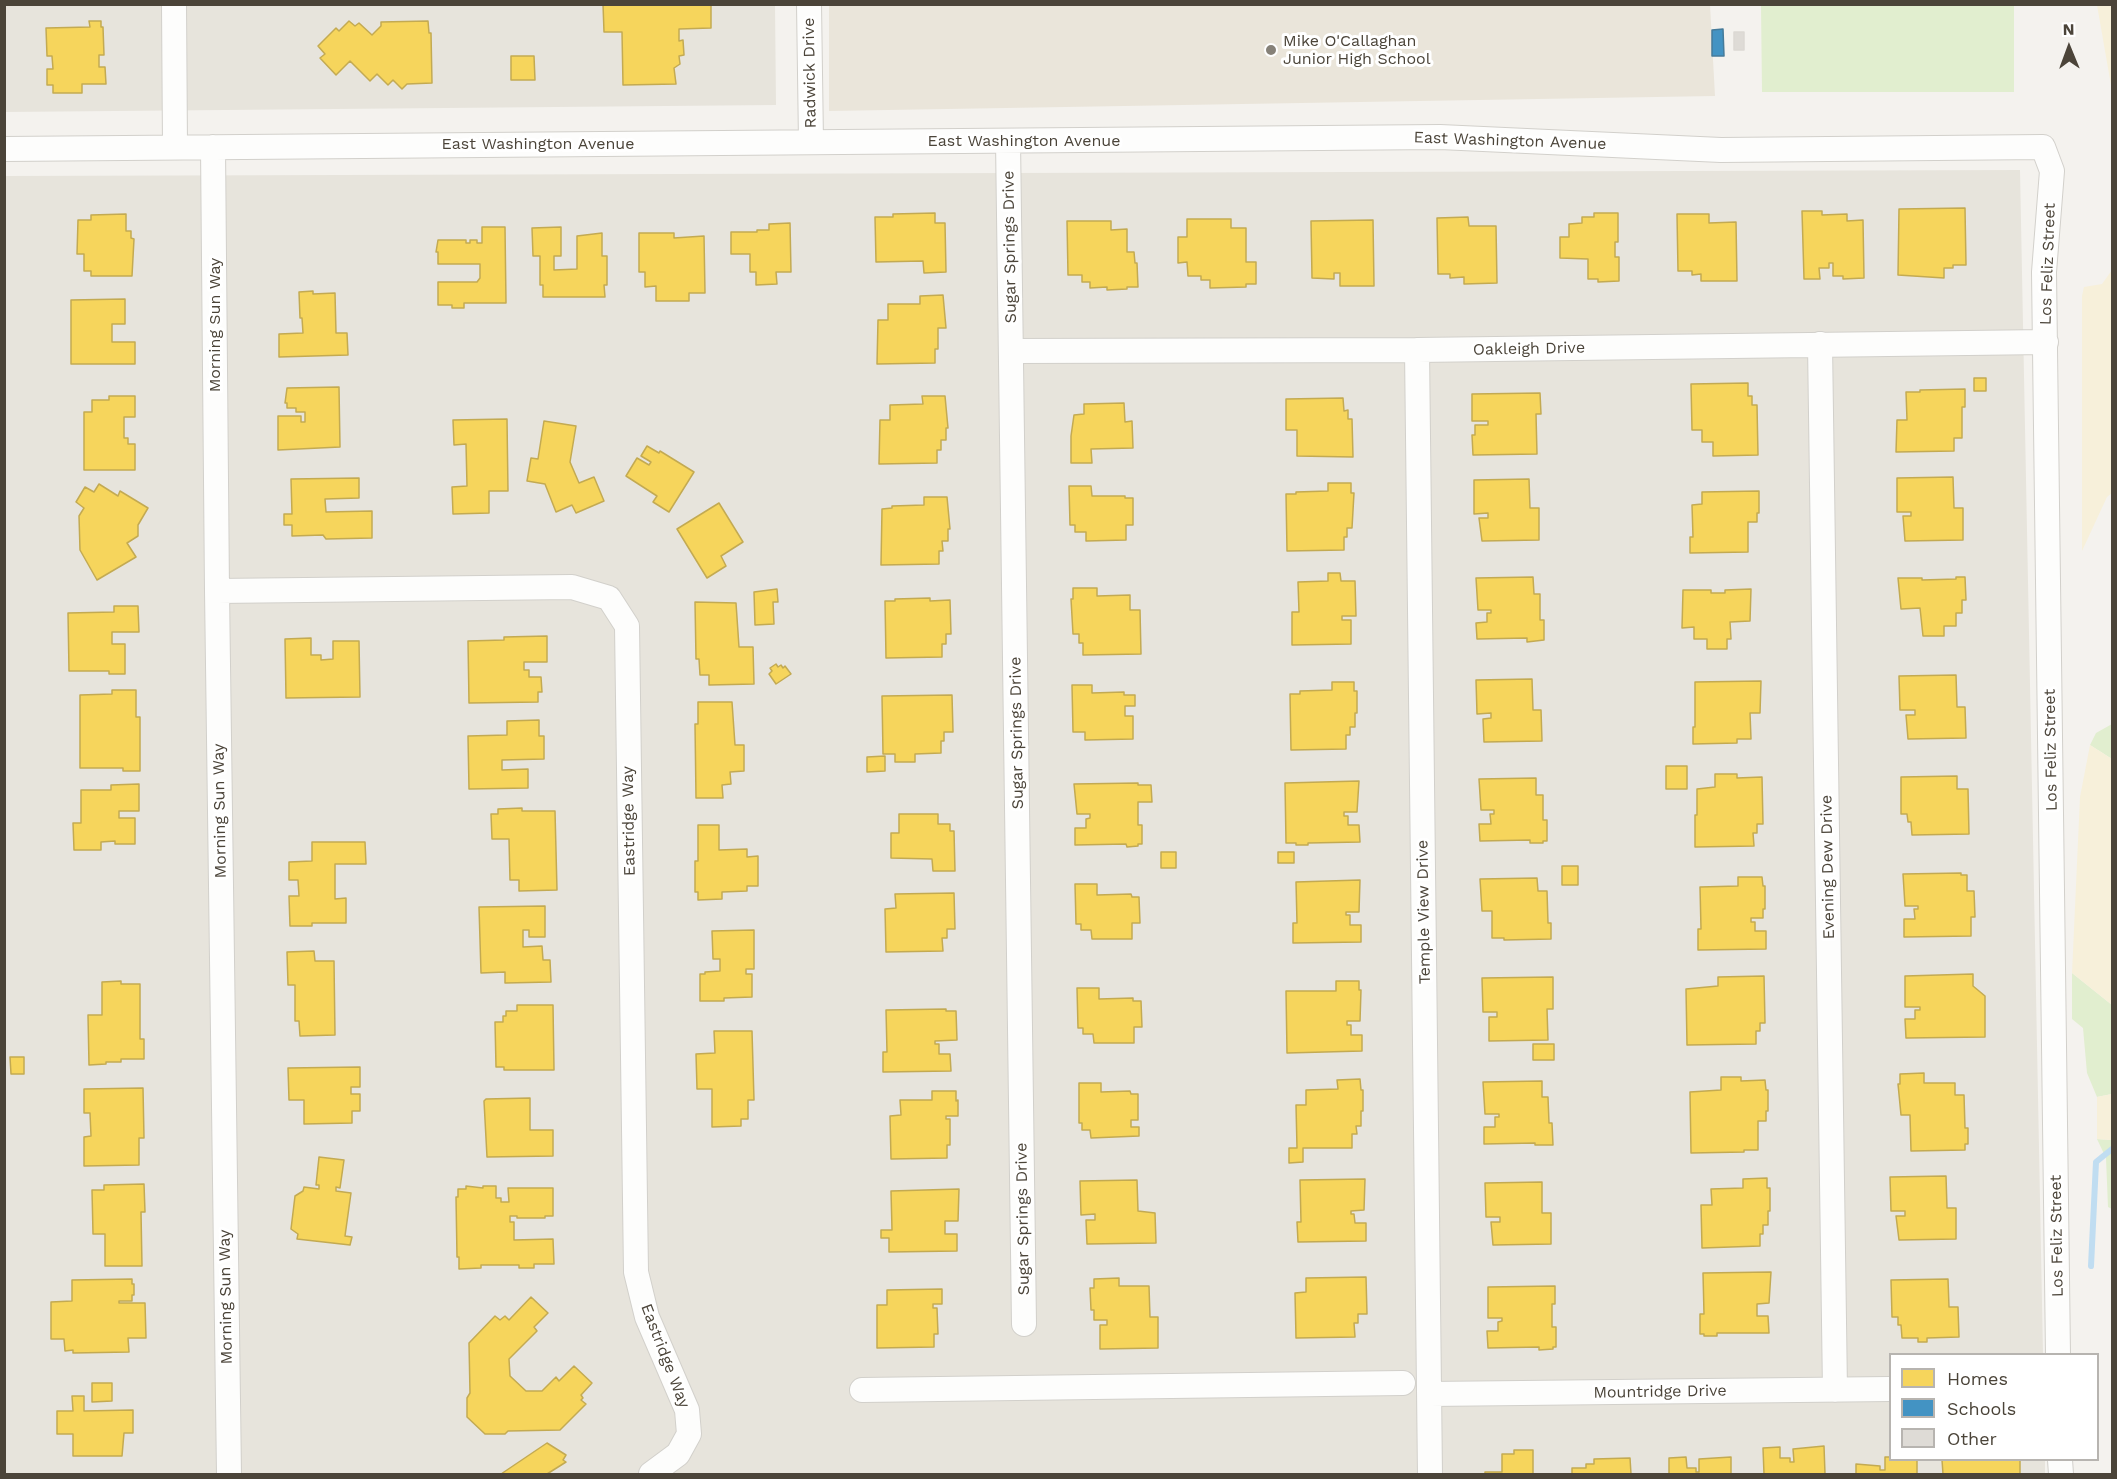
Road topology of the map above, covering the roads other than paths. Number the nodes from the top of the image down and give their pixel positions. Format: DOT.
graph roads {
  1 [pos="174,4"];
  2 [pos="809,4"];
  3 [pos="1008,141"];
  4 [pos="811,142"];
  5 [pos="175,147"];
  6 [pos="213,147"];
  7 [pos="2043,147"];
  8 [pos="4,149"];
  9 [pos="2046,342"];
  10 [pos="1820,344"];
  11 [pos="1417,350"];
  12 [pos="1012,351"];
  13 [pos="217,591"];
  14 [pos="1024,1324"];
  15 [pos="2058,1353"];
  16 [pos="1403,1383"];
  17 [pos="1889,1389"];
  18 [pos="862,1390"];
  19 [pos="1835,1390"];
  20 [pos="1430,1394"];
  21 [pos="229,1474"];
  22 [pos="651,1474"];
  23 [pos="1430,1474"];
  1 -- 5 [label="street"];
  2 -- 4 [label="street, Radwick Drive"];
  3 -- 4 [label="street, East Washington Avenue"];
  3 -- 7 [label="street, East Washington Avenue"];
  3 -- 12 [label="street, Sugar Springs Drive"];
  4 -- 6 [label="street, East Washington Avenue"];
  5 -- 6 [label="street, East Washington Avenue"];
  5 -- 8 [label="street, East Washington Avenue"];
  6 -- 13 [label="street, Morning Sun Way"];
  7 -- 9 [label="street, Los Feliz Street"];
  9 -- 10 [label="street, Oakleigh Drive"];
  9 -- 15 [label="street, Los Feliz Street"];
  10 -- 11 [label="street, Oakleigh Drive"];
  10 -- 19 [label="street, Evening Dew Drive"];
  11 -- 12 [label="street, Oakleigh Drive"];
  11 -- 20 [label="street, Temple View Drive"];
  12 -- 14 [label="street, Sugar Springs Drive"];
  13 -- 21 [label="street, Morning Sun Way"];
  13 -- 22 [label="street, Eastridge Way"];
  16 -- 18 [label="street"];
  17 -- 19 [label="street, Mountridge Drive"];
  19 -- 20 [label="street, Mountridge Drive"];
  20 -- 23 [label="street, Temple View Drive"];
}
